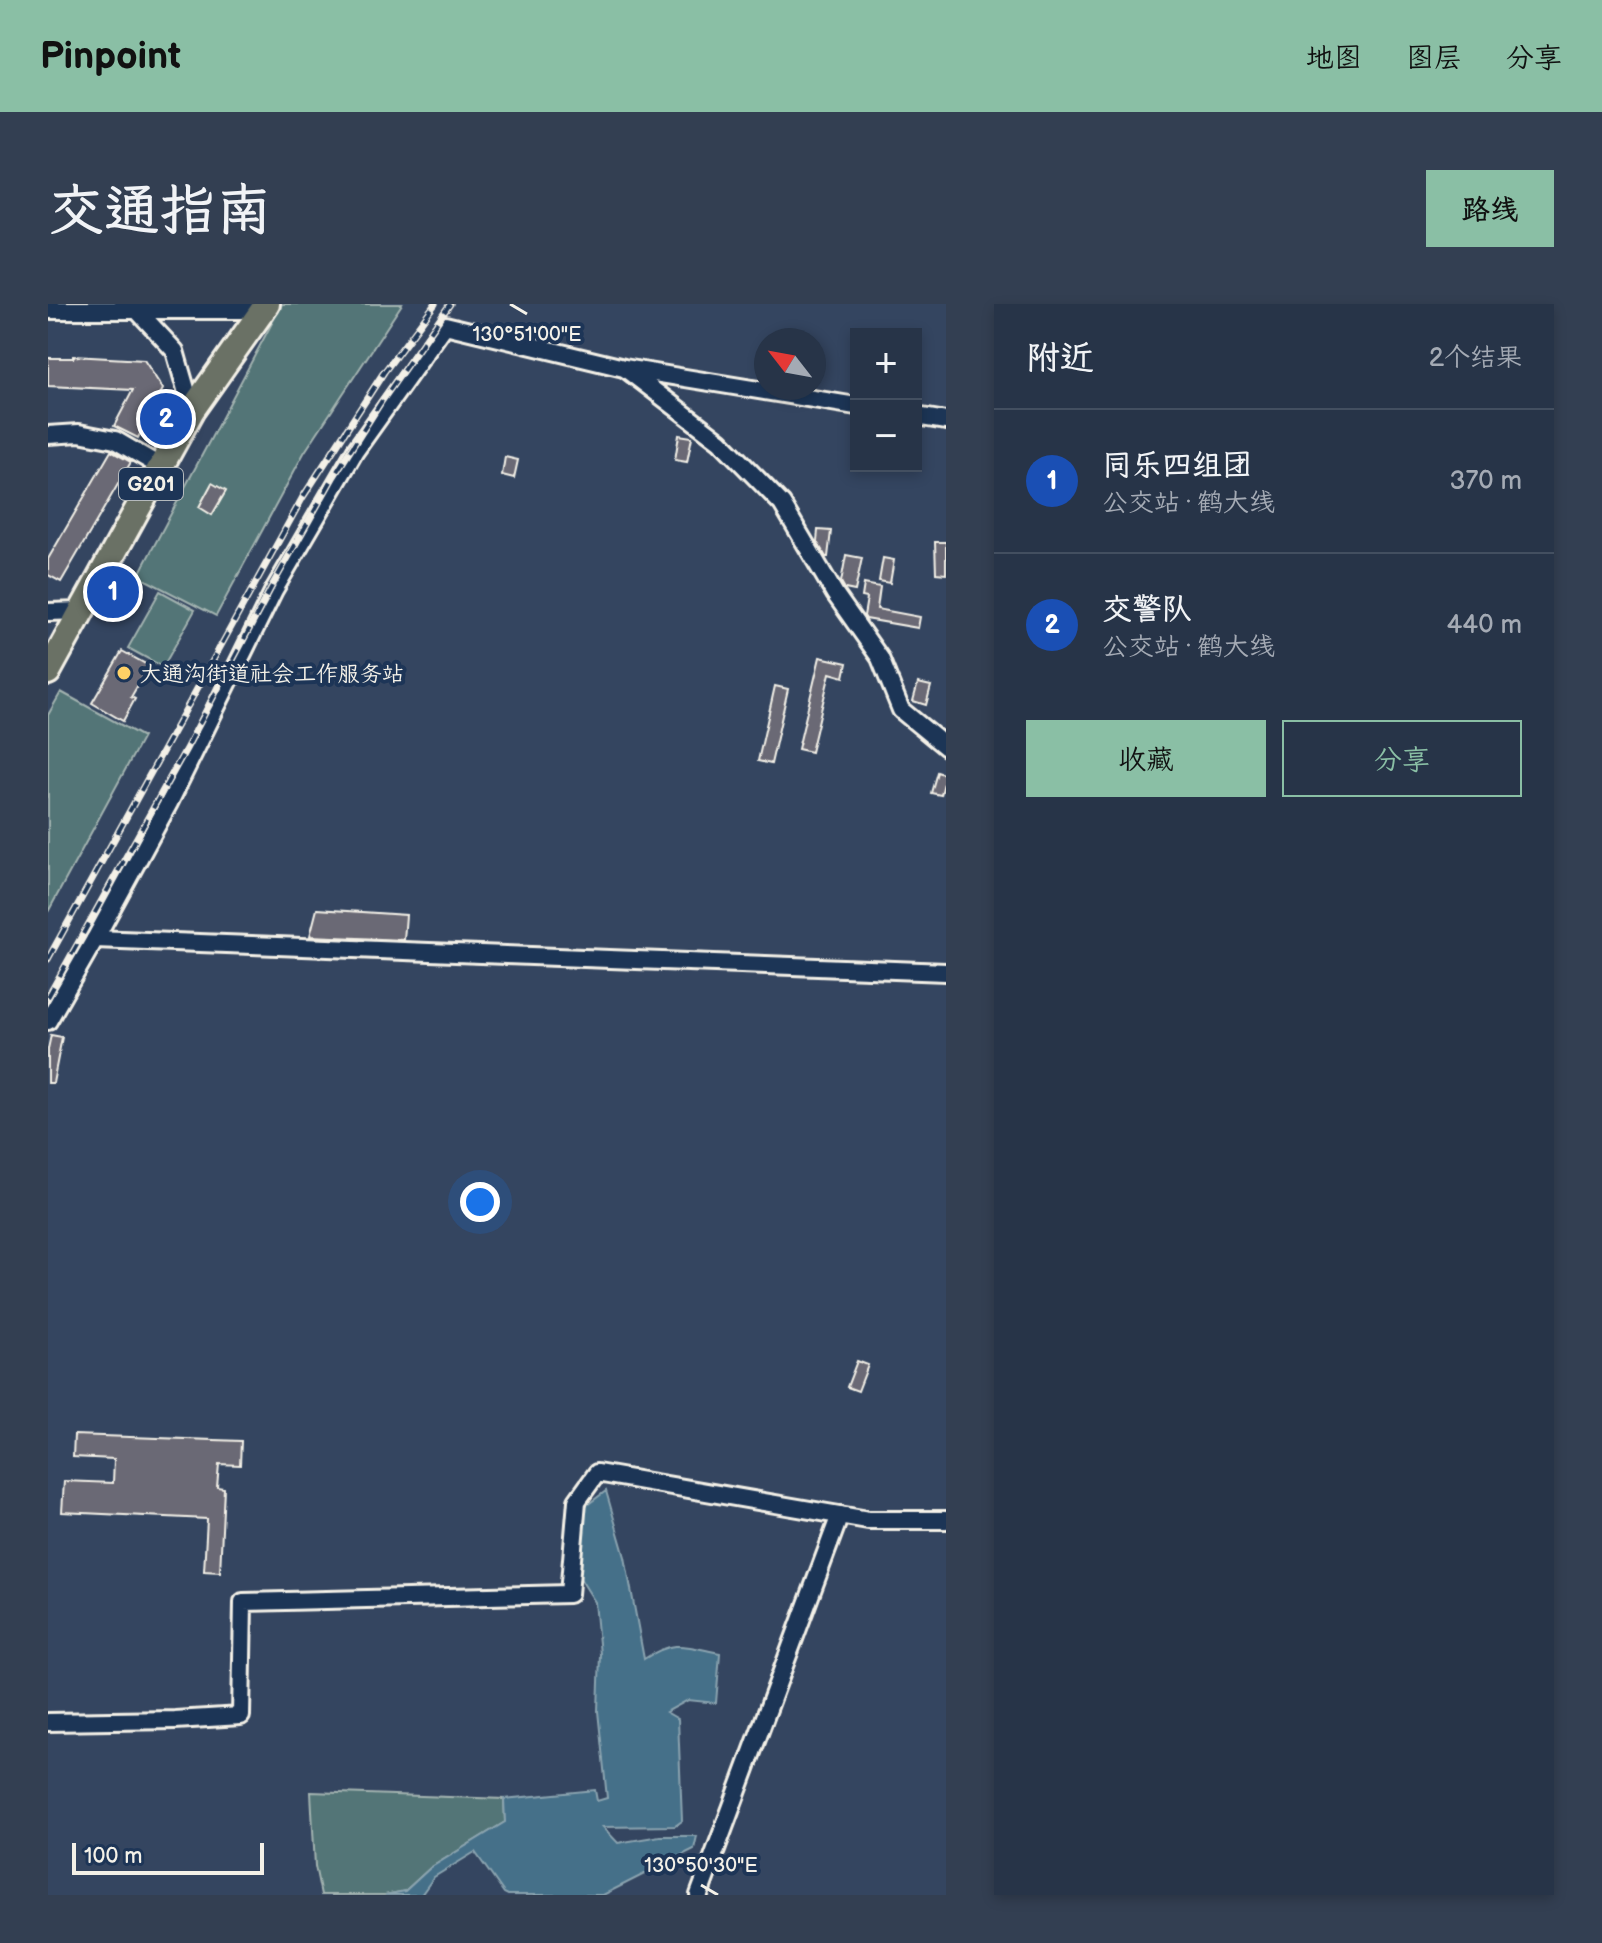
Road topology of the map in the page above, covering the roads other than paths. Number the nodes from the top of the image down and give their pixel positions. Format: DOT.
graph roads {
  1 [pos="265,307"];
  2 [pos="136,309"];
  3 [pos="48,310"];
  4 [pos="624,368"];
  5 [pos="850,405"];
  6 [pos="192,410"];
  7 [pos="922,417"];
  8 [pos="946,421"];
  9 [pos="48,435"];
  10 [pos="161,467"];
  11 [pos="81,611"];
  12 [pos="48,612"];
  13 [pos="48,672"];
  14 [pos="946,747"];
  15 [pos="95,939"];
  16 [pos="946,972"];
  17 [pos="48,1021"];
  18 [pos="840,1515"];
  19 [pos="946,1520"];
  20 [pos="48,1722"];
  21 [pos="699,1895"];
  1 -- 2 [label="street"];
  1 -- 6 [label="highway, G201"];
  2 -- 3 [label="street"];
  2 -- 6 [label="street"];
  4 -- 5 [label="street"];
  4 -- 14 [label="street"];
  4 -- 15 [label="street"];
  6 -- 10 [label="highway, G201"];
  7 -- 8 [label="street"];
  9 -- 10 [label="street"];
  10 -- 11 [label="highway, G201"];
  11 -- 12 [label="street"];
  11 -- 13 [label="highway, G201"];
  15 -- 16 [label="street"];
  15 -- 17 [label="street"];
  18 -- 19 [label="street"];
  18 -- 20 [label="street"];
  18 -- 21 [label="street"];
}
